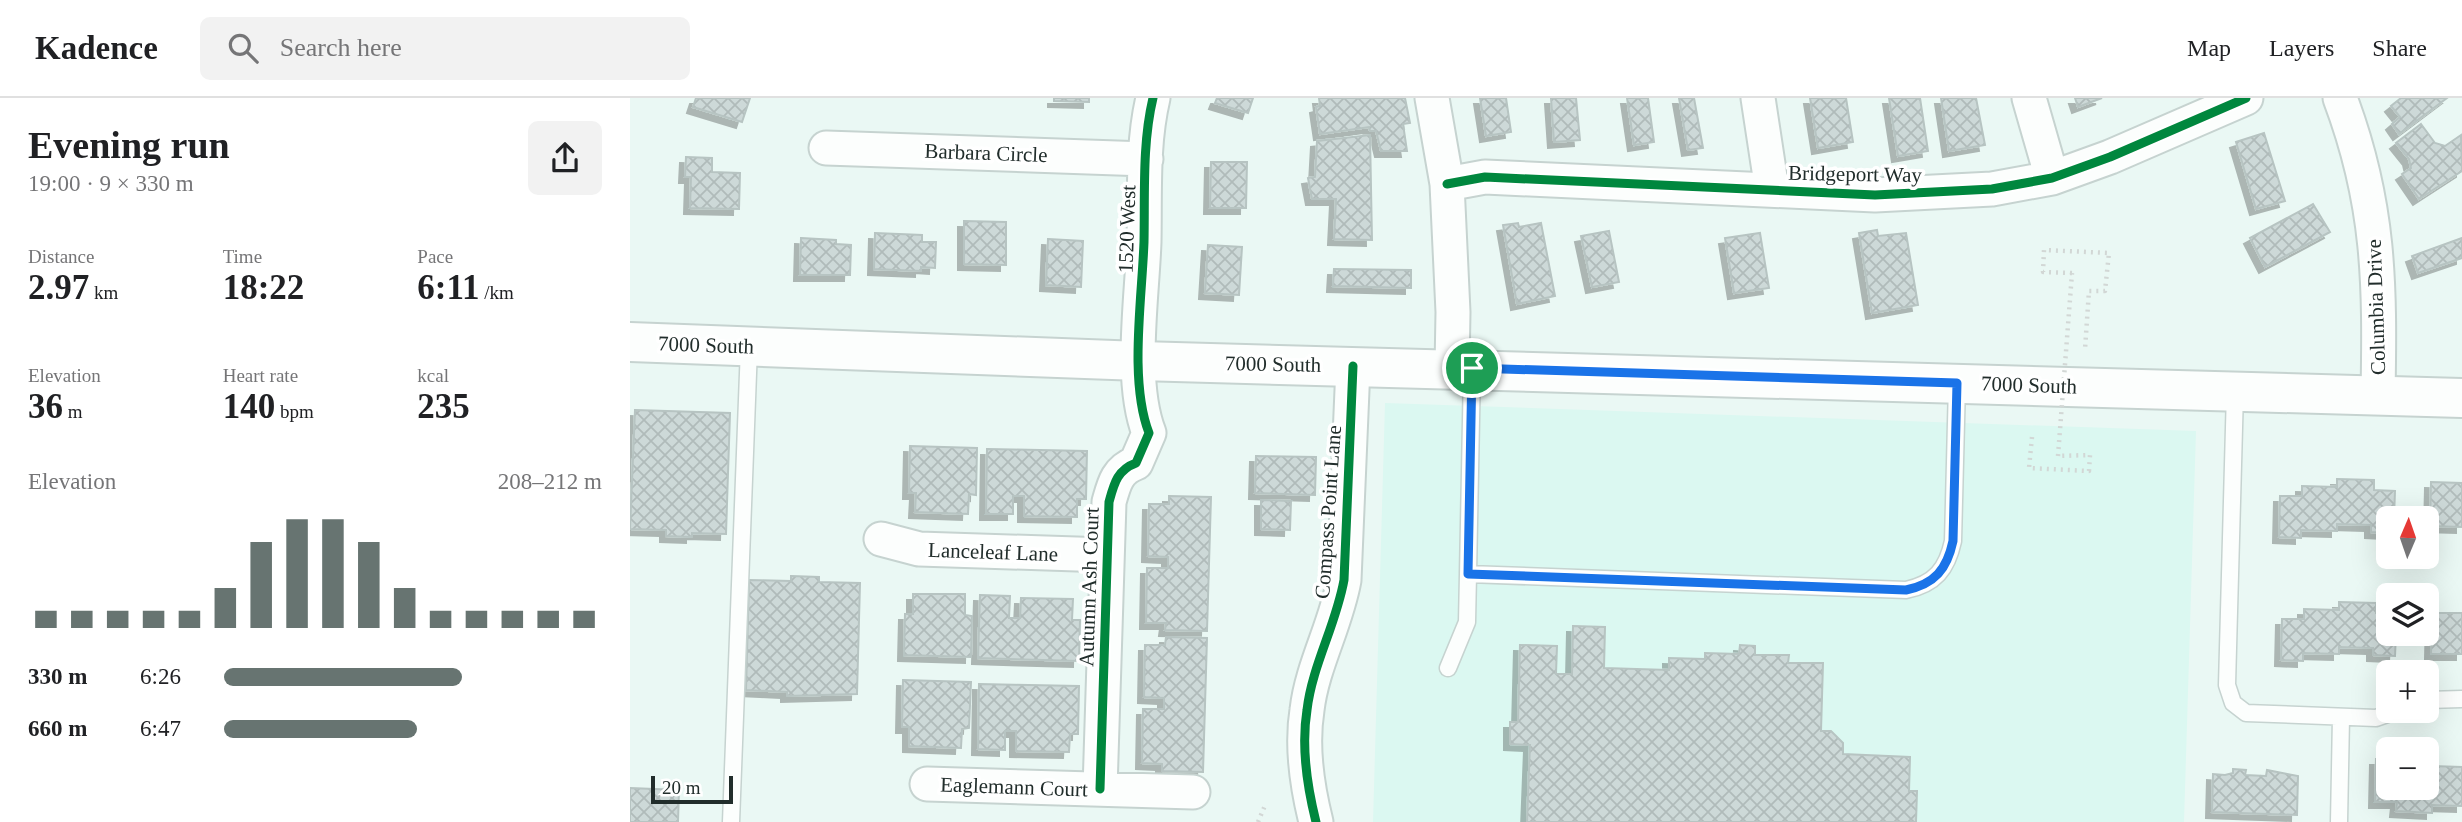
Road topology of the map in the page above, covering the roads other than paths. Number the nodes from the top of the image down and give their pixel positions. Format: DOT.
graph roads {
  1 [pos="1153,98"];
  2 [pos="1432,98"];
  3 [pos="1758,98"];
  4 [pos="2029,98"];
  5 [pos="2246,98"];
  6 [pos="2340,98"];
  7 [pos="826,148"];
  8 [pos="1146,159"];
  9 [pos="2052,178"];
  10 [pos="1447,184"];
  11 [pos="1772,190"];
  12 [pos="630,342"];
  13 [pos="749,347"];
  14 [pos="1140,360"];
  15 [pos="1353,366"];
  16 [pos="1462,368"];
  17 [pos="1957,383"];
  18 [pos="2235,391"];
  19 [pos="2378,396"];
  20 [pos="2462,398"];
  21 [pos="881,539"];
  22 [pos="1107,555"];
  23 [pos="1468,574"];
  24 [pos="1448,668"];
  25 [pos="2462,699"];
  26 [pos="2439,700"];
  27 [pos="2342,717"];
  28 [pos="2376,718"];
  29 [pos="927,784"];
  30 [pos="1100,789"];
  31 [pos="1193,792"];
  32 [pos="731,822"];
  33 [pos="1316,822"];
  34 [pos="2339,822"];
  1 -- 8 [label="street, 1520 West"];
  2 -- 10 [label="street"];
  3 -- 11 [label="street"];
  4 -- 9 [label="street"];
  5 -- 9 [label="street, Bridgeport Way"];
  6 -- 19 [label="street, Columbia Drive"];
  7 -- 8 [label="street, Barbara Circle"];
  8 -- 14 [label="street, 1520 West"];
  9 -- 11 [label="street, Bridgeport Way"];
  10 -- 11 [label="street, Bridgeport Way"];
  10 -- 16 [label="street"];
  12 -- 13 [label="main road, 7000 South"];
  13 -- 14 [label="main road, 7000 South"];
  13 -- 32 [label="lane"];
  14 -- 15 [label="main road, 7000 South"];
  14 -- 22 [label="street, Autumn Ash Court"];
  15 -- 16 [label="main road, 7000 South"];
  15 -- 33 [label="street, Compass Point Lane"];
  16 -- 17 [label="main road, 7000 South"];
  16 -- 23 [label="lane"];
  17 -- 18 [label="main road, 7000 South"];
  17 -- 23 [label="lane"];
  18 -- 19 [label="main road, 7000 South"];
  18 -- 27 [label="lane"];
  19 -- 20 [label="main road, 7000 South"];
  21 -- 22 [label="street, Lanceleaf Lane"];
  22 -- 30 [label="street, Autumn Ash Court"];
  23 -- 24 [label="lane"];
  25 -- 26 [label="lane"];
  27 -- 28 [label="lane"];
  27 -- 34 [label="lane"];
  29 -- 30 [label="street, Eaglemann Court"];
  30 -- 31 [label="street"];
}
